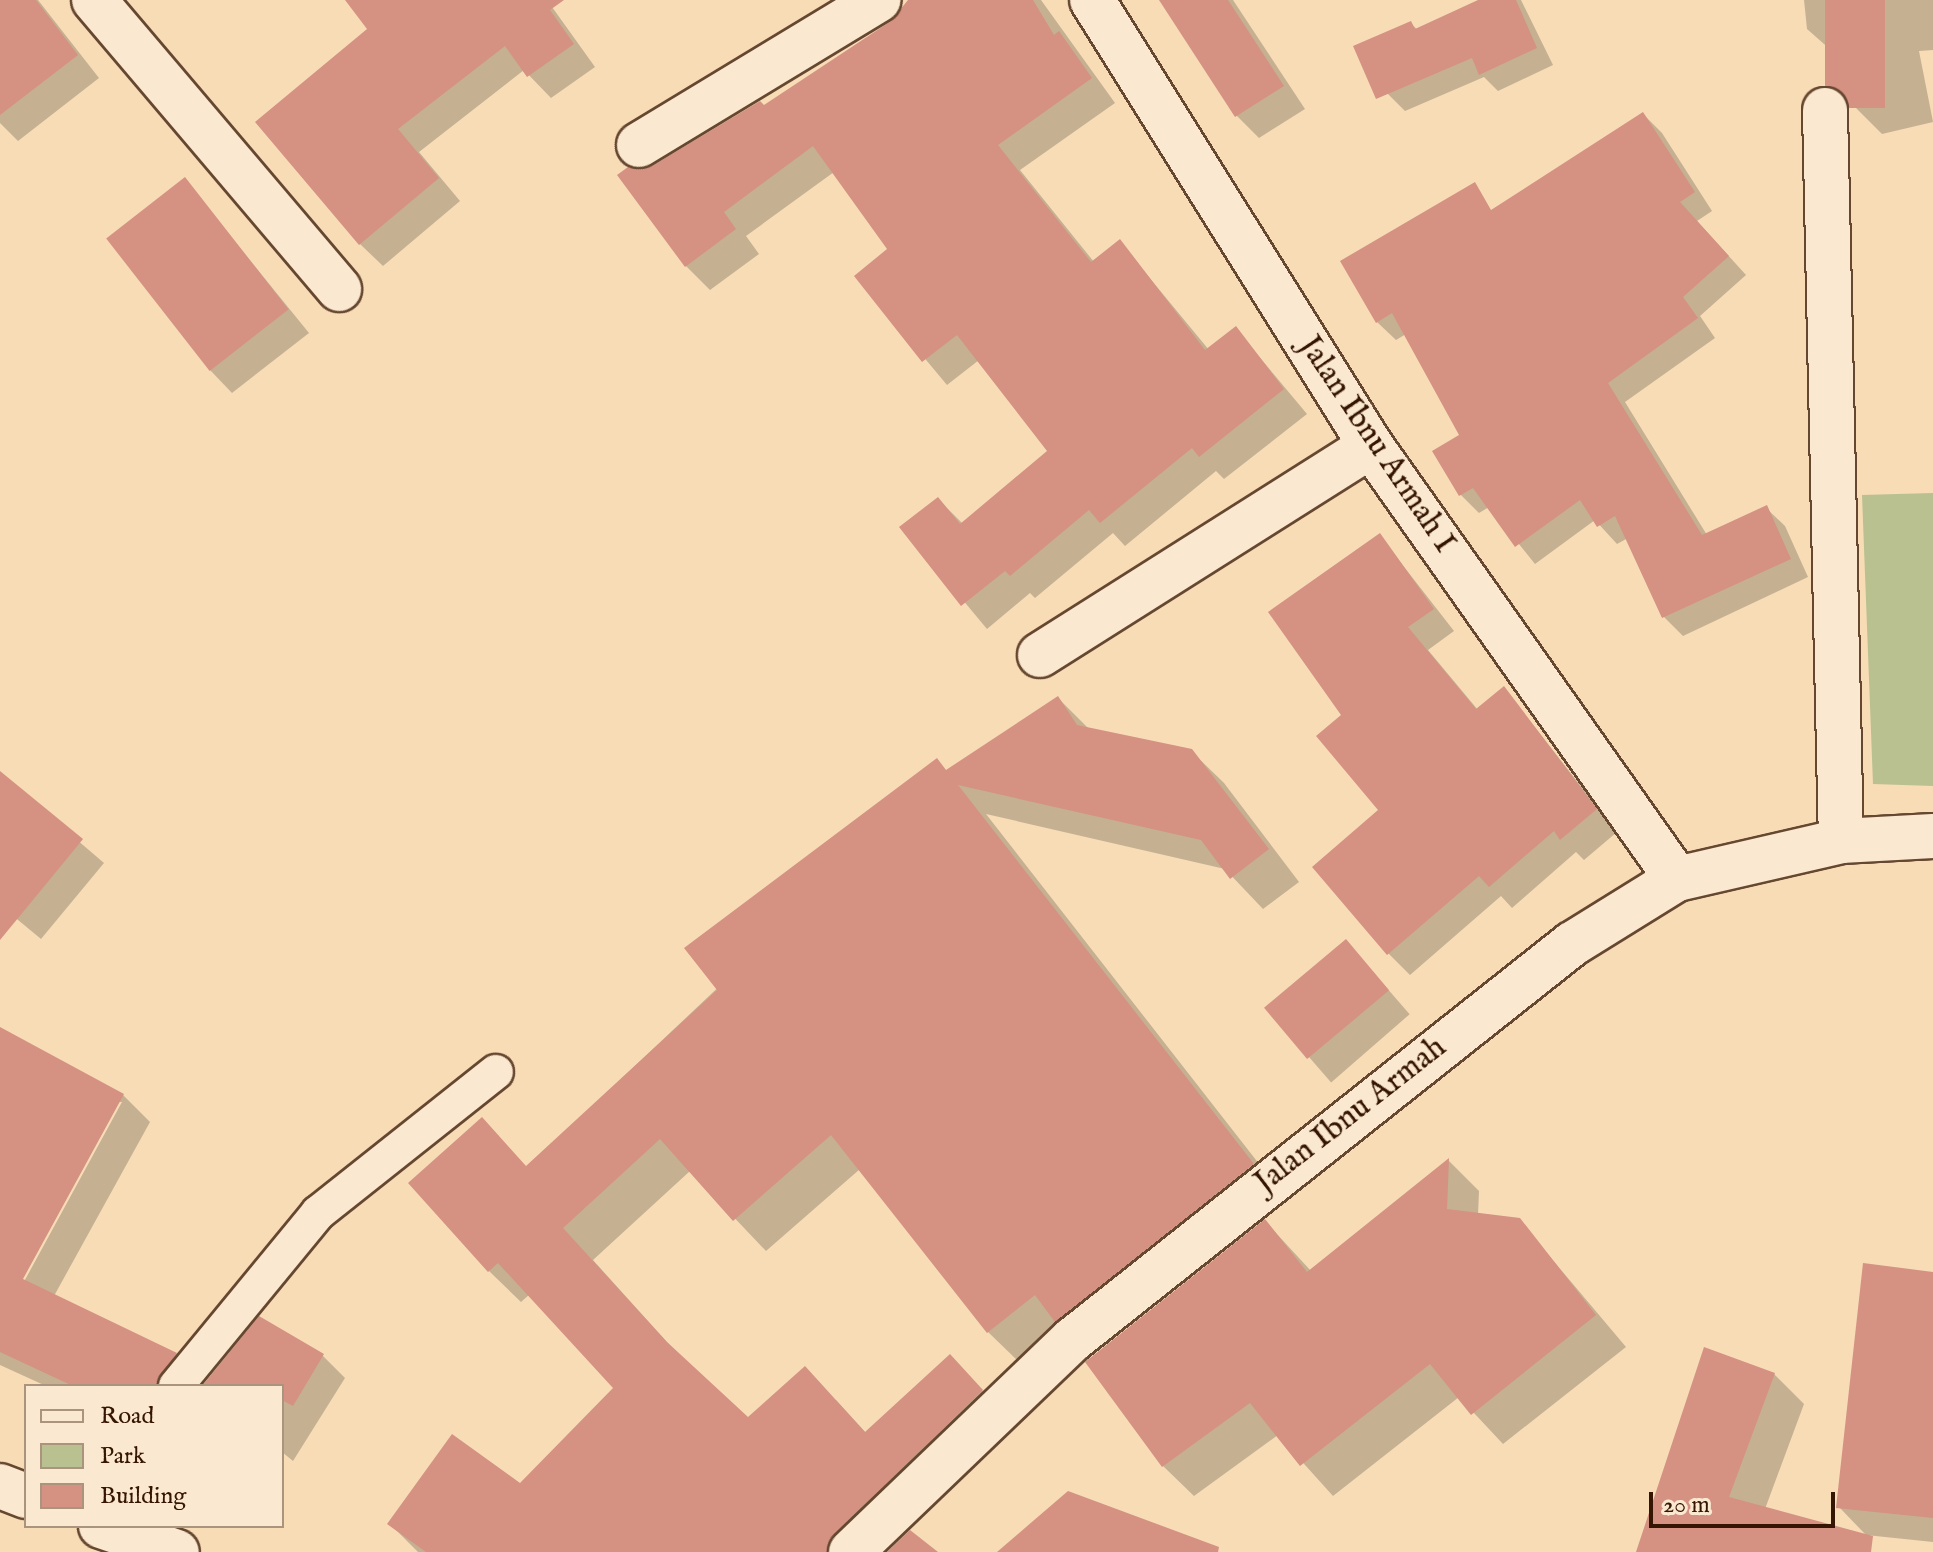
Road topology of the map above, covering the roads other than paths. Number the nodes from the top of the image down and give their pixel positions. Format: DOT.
graph roads {
  1 [pos="94,0"];
  2 [pos="878,0"];
  3 [pos="1092,0"];
  4 [pos="1825,110"];
  5 [pos="639,145"];
  6 [pos="339,289"];
  7 [pos="1371,446"];
  8 [pos="1040,655"];
  9 [pos="1933,836"];
  10 [pos="1841,841"];
  11 [pos="1677,879"];
  12 [pos="496,1072"];
  13 [pos="178,1384"];
  14 [pos="0,1486"];
  15 [pos="24,1495"];
  16 [pos="107,1528"];
  17 [pos="177,1552"];
  18 [pos="851,1552"];
  1 -- 6 [label="street"];
  2 -- 5 [label="street"];
  3 -- 7 [label="street, Jalan Ibnu Armah I"];
  4 -- 10 [label="street"];
  7 -- 8 [label="street"];
  7 -- 11 [label="street, Jalan Ibnu Armah I"];
  9 -- 10 [label="street, Jalan Ibnu Armah"];
  10 -- 11 [label="street, Jalan Ibnu Armah"];
  11 -- 18 [label="street, Jalan Ibnu Armah"];
  12 -- 13 [label="lane"];
  14 -- 15 [label="street"];
  16 -- 17 [label="street"];
}
